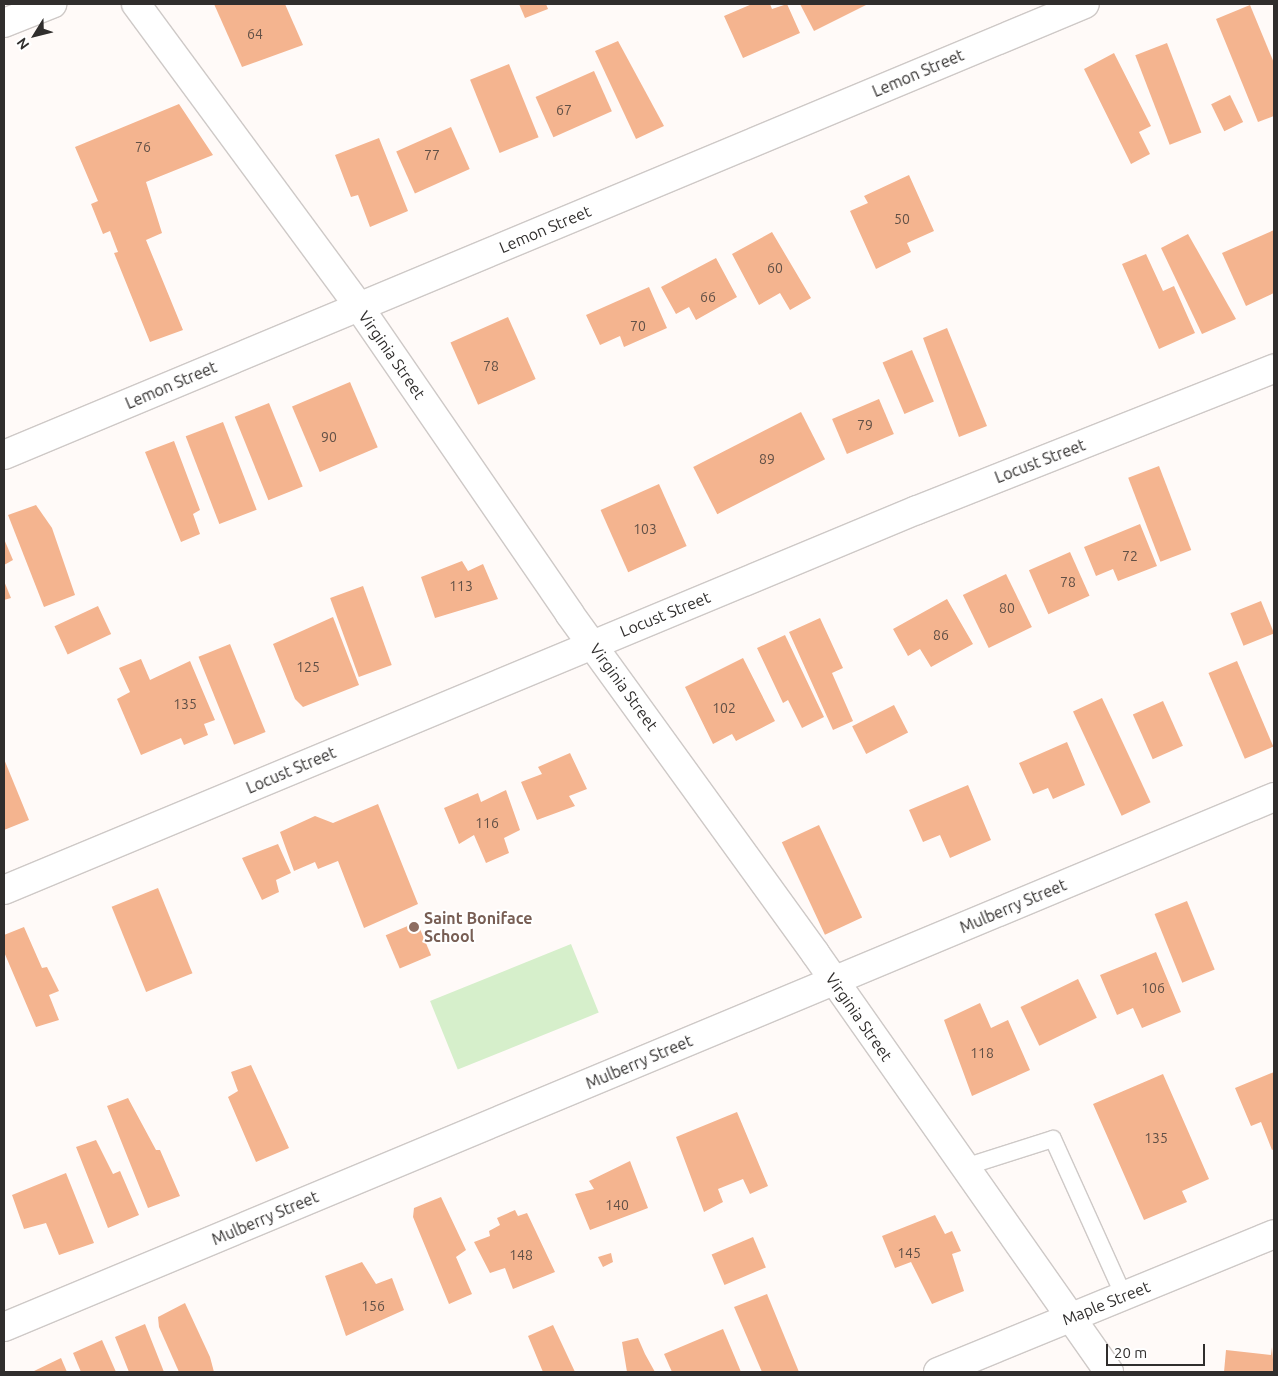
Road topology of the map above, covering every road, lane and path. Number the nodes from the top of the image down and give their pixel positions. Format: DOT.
graph roads {
  1 [pos="52,4"];
  2 [pos="136,4"];
  3 [pos="1085,4"];
  4 [pos="4,23"];
  5 [pos="359,307"];
  6 [pos="1274,369"];
  7 [pos="4,455"];
  8 [pos="593,644"];
  9 [pos="1274,797"];
  10 [pos="4,890"];
  11 [pos="833,981"];
  12 [pos="965,1167"];
  13 [pos="1274,1234"];
  14 [pos="1124,1296"];
  15 [pos="1070,1318"];
  16 [pos="4,1327"];
  17 [pos="938,1372"];
  18 [pos="1109,1372"];
  1 -- 4 [label="street"];
  2 -- 5 [label="street, Virginia Street"];
  3 -- 5 [label="street, Lemon Street"];
  5 -- 7 [label="street, Lemon Street"];
  5 -- 8 [label="street, Virginia Street"];
  6 -- 8 [label="street, Locust Street"];
  8 -- 10 [label="street, Locust Street"];
  8 -- 11 [label="street, Virginia Street"];
  9 -- 11 [label="street, Mulberry Street"];
  11 -- 12 [label="street, Virginia Street"];
  11 -- 16 [label="street, Mulberry Street"];
  12 -- 14 [label="lane"];
  12 -- 15 [label="street, Virginia Street"];
  13 -- 14 [label="street, Maple Street"];
  14 -- 15 [label="street, Maple Street"];
  15 -- 17 [label="street, Maple Street"];
  15 -- 18 [label="street, Virginia Street"];
}
